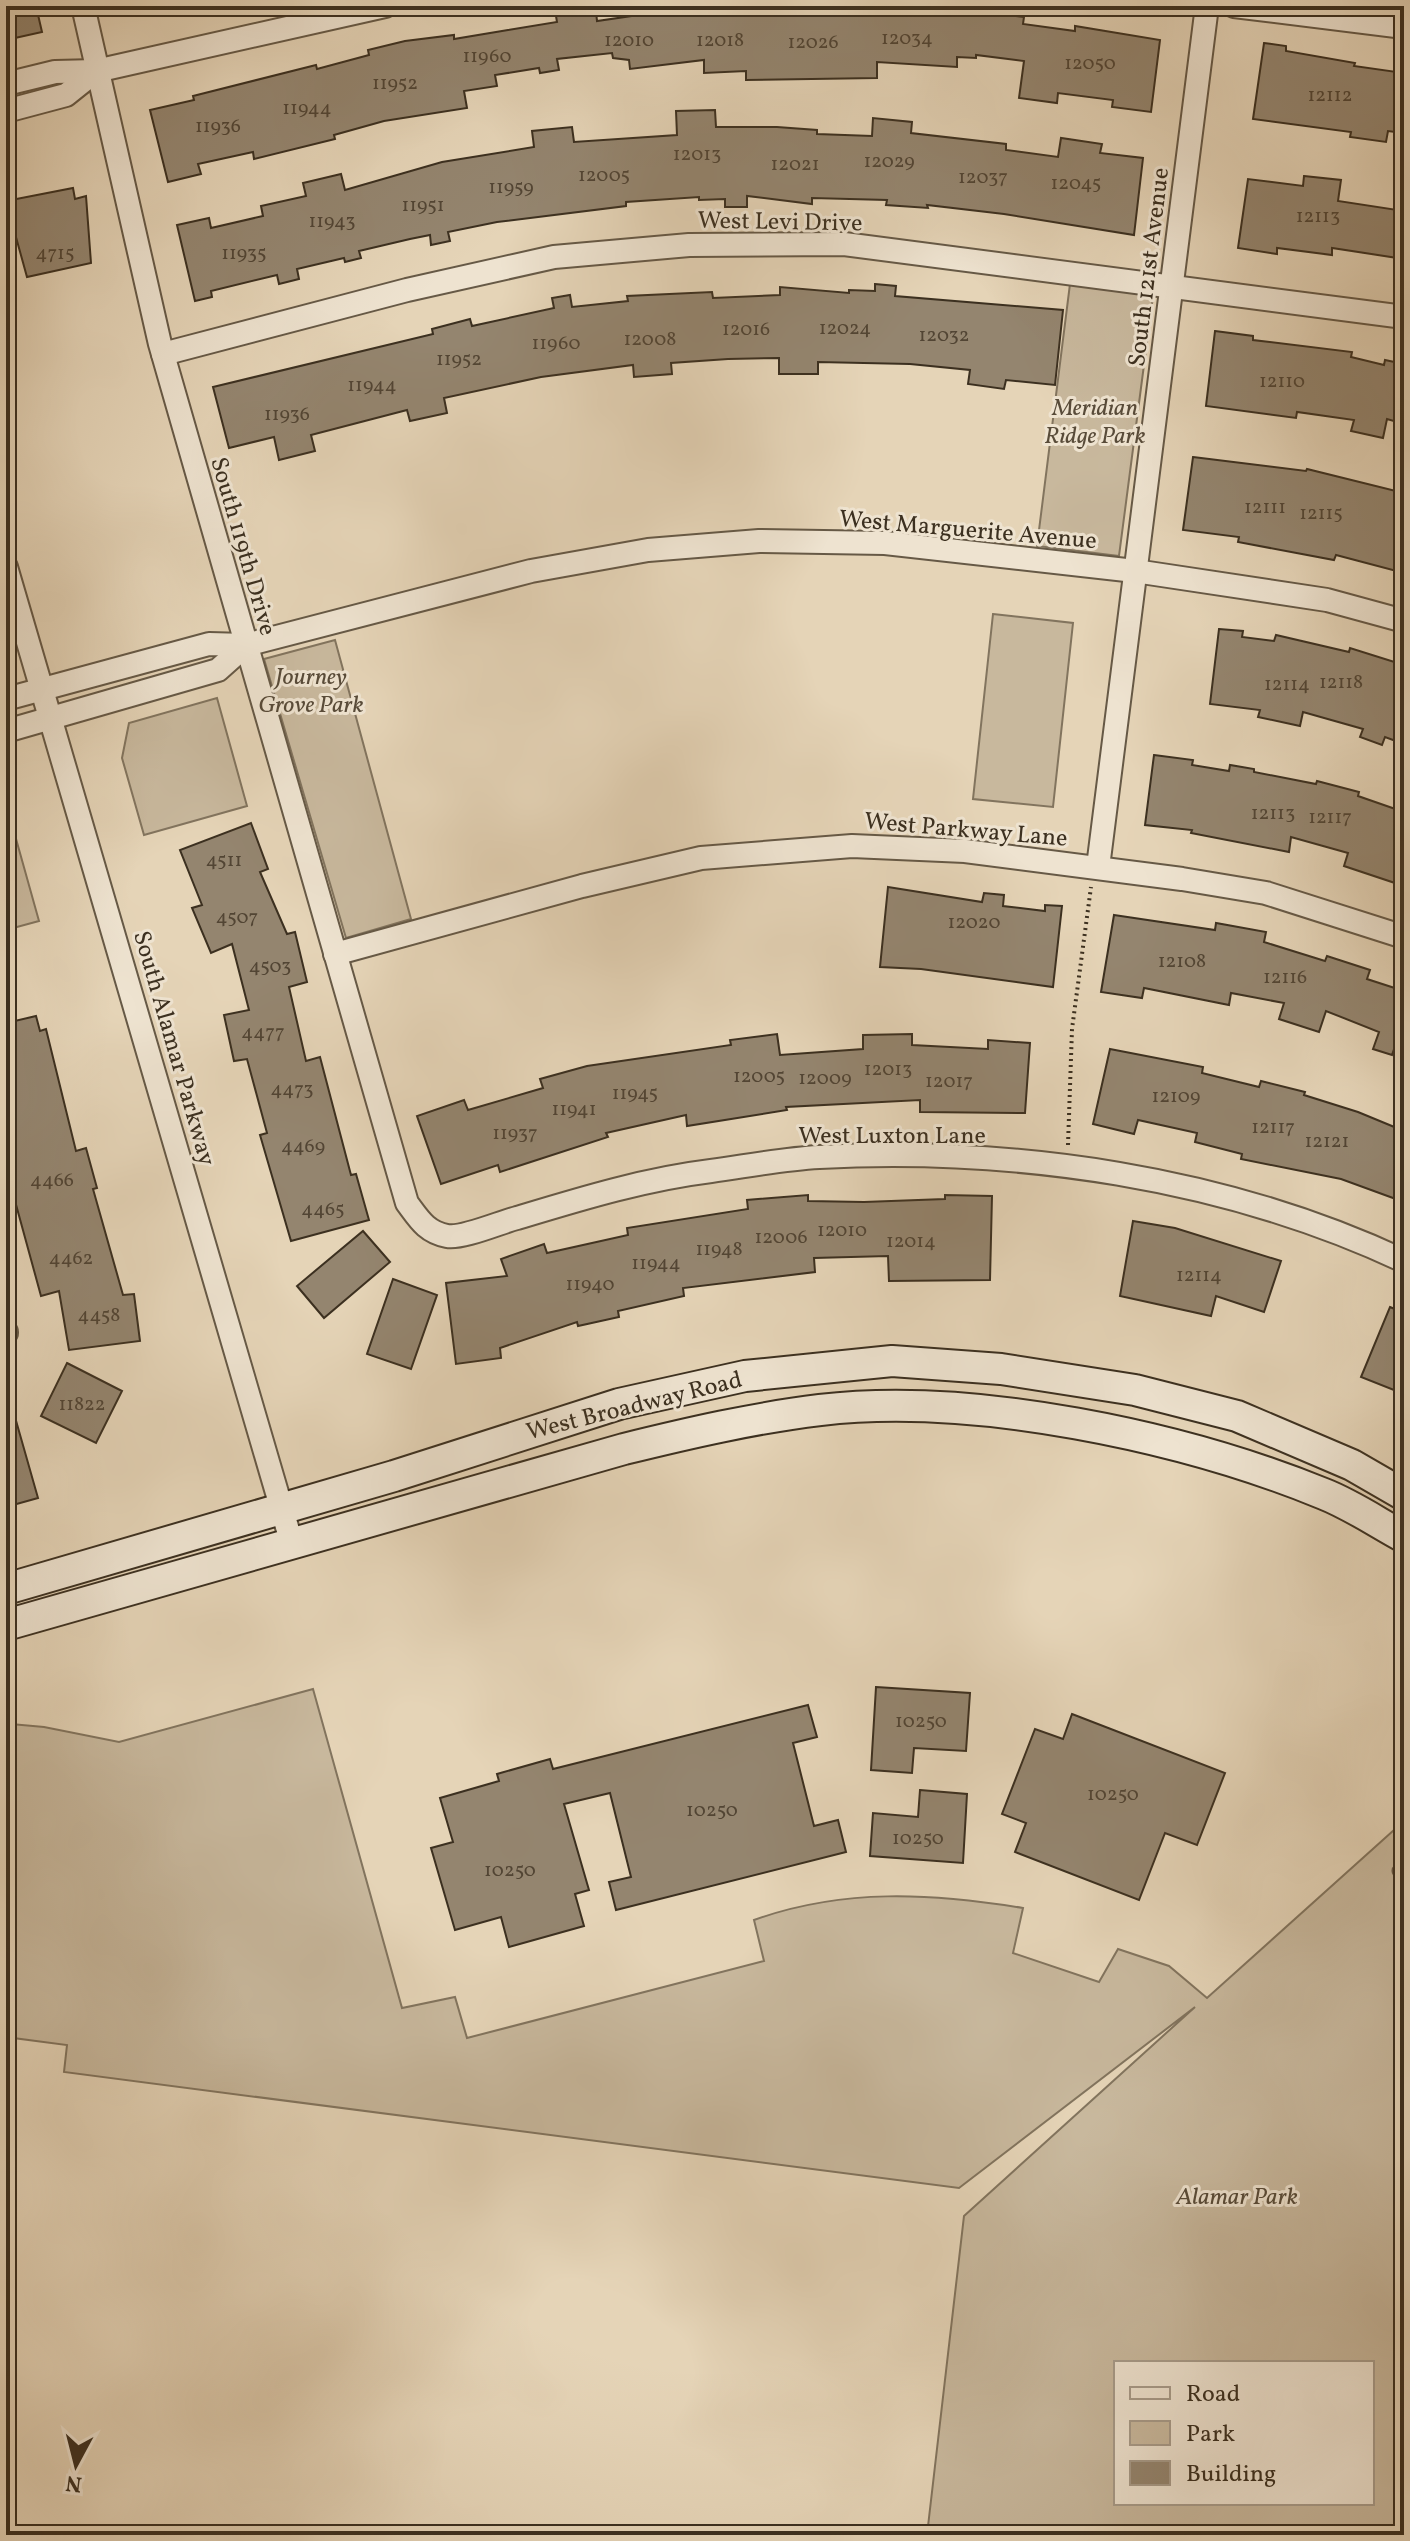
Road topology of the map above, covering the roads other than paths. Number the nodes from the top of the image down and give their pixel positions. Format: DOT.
graph roads {
  1 [pos="83,6"];
  2 [pos="385,6"];
  3 [pos="1207,6"];
  4 [pos="1234,6"];
  5 [pos="1404,27"];
  6 [pos="96,71"];
  7 [pos="6,84"];
  8 [pos="6,111"];
  9 [pos="1172,284"];
  10 [pos="1404,317"];
  11 [pos="163,354"];
  12 [pos="6,567"];
  13 [pos="1135,571"];
  14 [pos="1404,621"];
  15 [pos="246,645"];
  16 [pos="42,688"];
  17 [pos="6,699"];
  18 [pos="51,718"];
  19 [pos="6,731"];
  20 [pos="1098,867"];
  21 [pos="1404,937"];
  22 [pos="335,954"];
  23 [pos="425,1228"];
  24 [pos="1404,1261"];
  25 [pos="1404,1495"];
  26 [pos="282,1509"];
  27 [pos="1404,1537"];
  28 [pos="292,1544"];
  29 [pos="6,1589"];
  30 [pos="6,1625"];
  1 -- 6 [label="street, South 119th Drive"];
  2 -- 6 [label="street"];
  3 -- 9 [label="street, South 121st Avenue"];
  4 -- 5 [label="street"];
  6 -- 7 [label="street"];
  6 -- 8 [label="street"];
  6 -- 11 [label="street, South 119th Drive"];
  9 -- 10 [label="street, West Levi Drive"];
  9 -- 11 [label="street, West Levi Drive"];
  9 -- 13 [label="street, South 121st Avenue"];
  11 -- 15 [label="street, South 119th Drive"];
  12 -- 16 [label="street, South Alamar Parkway"];
  13 -- 14 [label="street, West Marguerite Avenue"];
  13 -- 15 [label="street, West Marguerite Avenue"];
  13 -- 20 [label="street, South 121st Avenue"];
  15 -- 16 [label="street, West Marguerite Avenue"];
  15 -- 18 [label="street, West Marguerite Avenue"];
  15 -- 22 [label="street, South 119th Drive"];
  16 -- 17 [label="street, West Marguerite Avenue"];
  16 -- 18 [label="street, South Alamar Parkway"];
  18 -- 19 [label="street, West Marguerite Avenue"];
  18 -- 26 [label="street, South Alamar Parkway"];
  20 -- 21 [label="street, West Parkway Lane"];
  20 -- 22 [label="street, West Parkway Lane"];
  22 -- 23 [label="street, South 119th Drive"];
  23 -- 24 [label="street, West Luxton Lane"];
  25 -- 26 [label="main road, West Broadway Road"];
  26 -- 28 [label="street, South Alamar Parkway"];
  26 -- 29 [label="main road, West Broadway Road"];
  27 -- 28 [label="main road, West Broadway Road"];
  28 -- 30 [label="main road, West Broadway Road"];
}
